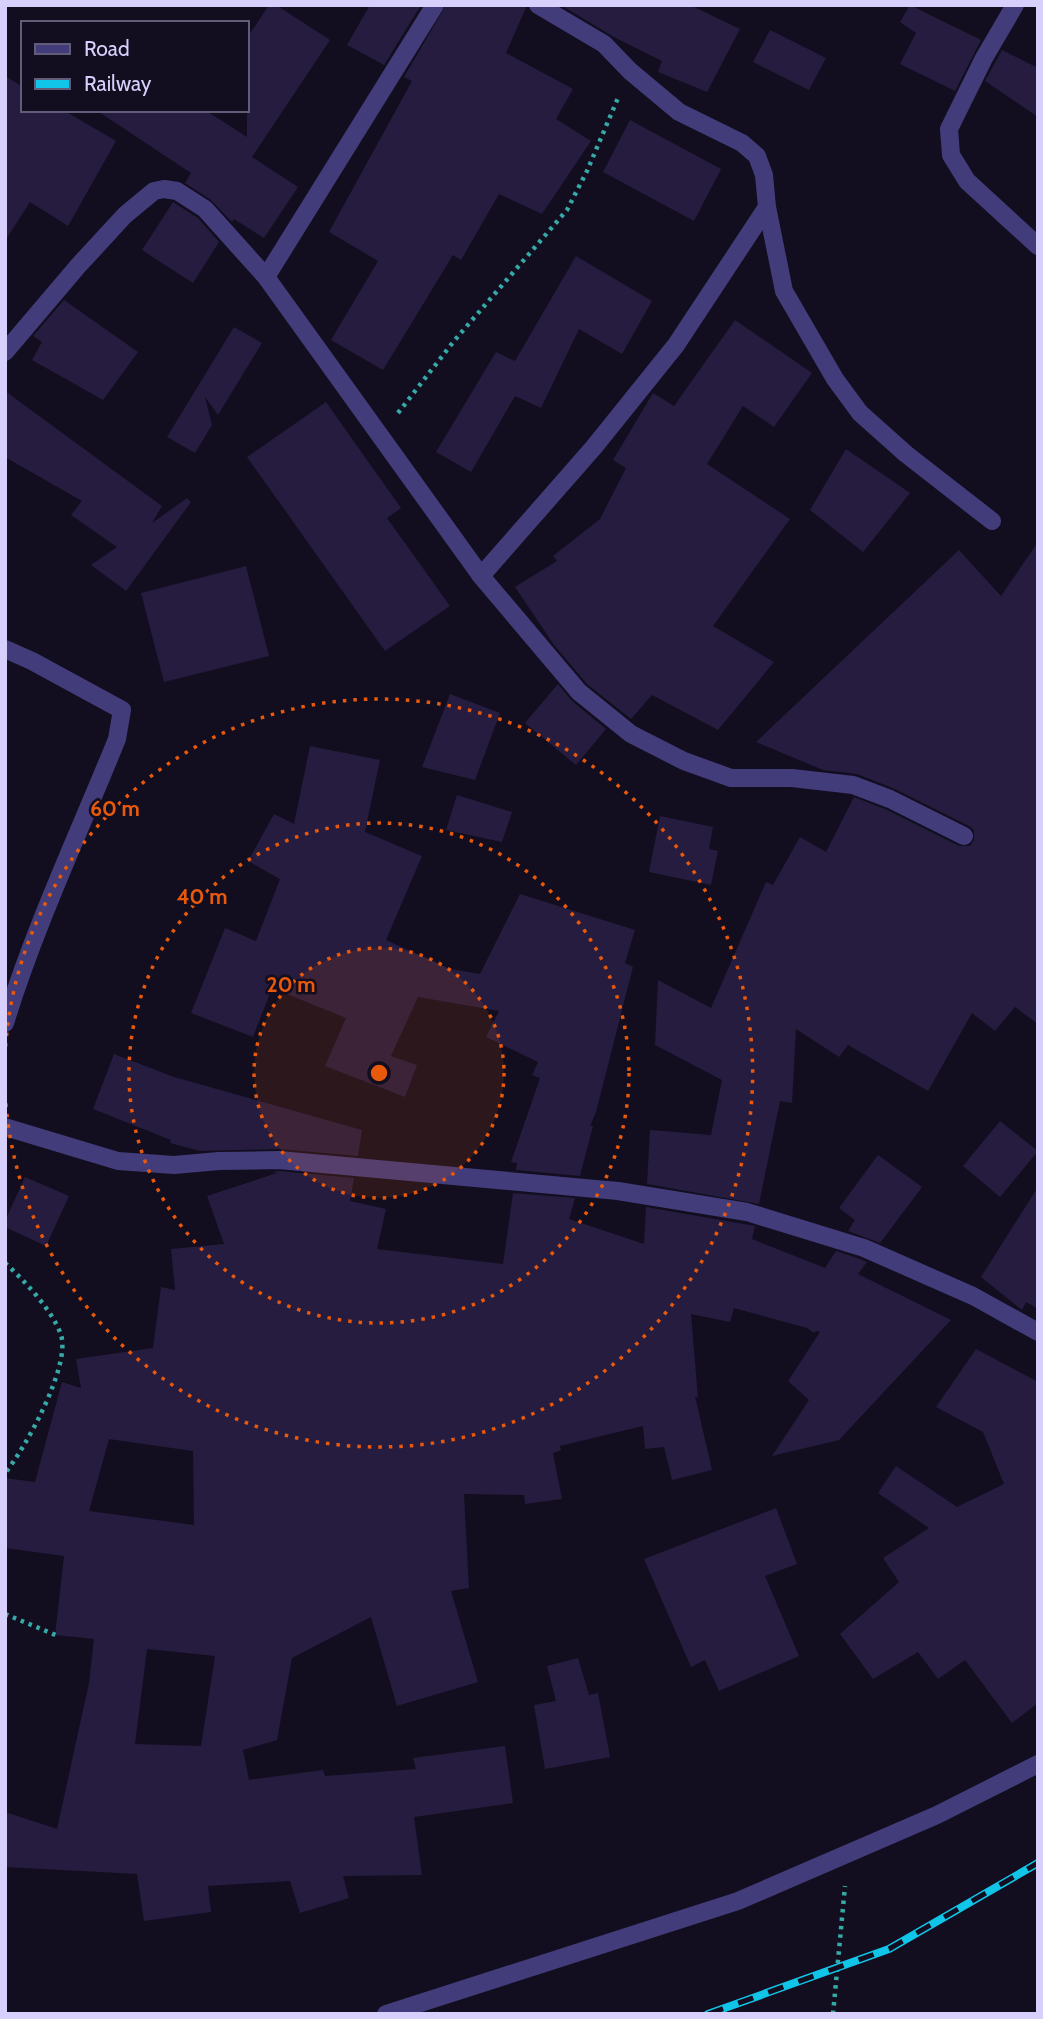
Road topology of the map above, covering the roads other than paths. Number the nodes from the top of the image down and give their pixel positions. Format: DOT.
graph roads {
  1 [pos="435,5"];
  2 [pos="538,5"];
  3 [pos="1015,5"];
  4 [pos="767,207"];
  5 [pos="1038,246"];
  6 [pos="266,277"];
  7 [pos="5,352"];
  8 [pos="992,521"];
  9 [pos="481,576"];
  10 [pos="5,649"];
  11 [pos="964,836"];
  12 [pos="5,1023"];
  13 [pos="5,1127"];
  14 [pos="1038,1332"];
  15 [pos="1038,1765"];
  16 [pos="386,2014"];
  1 -- 6 [label="street"];
  2 -- 4 [label="street"];
  3 -- 5 [label="street"];
  4 -- 8 [label="street"];
  4 -- 9 [label="street"];
  6 -- 7 [label="street"];
  6 -- 9 [label="street"];
  9 -- 11 [label="street"];
  10 -- 12 [label="street"];
  13 -- 14 [label="street"];
  15 -- 16 [label="street"];
}
